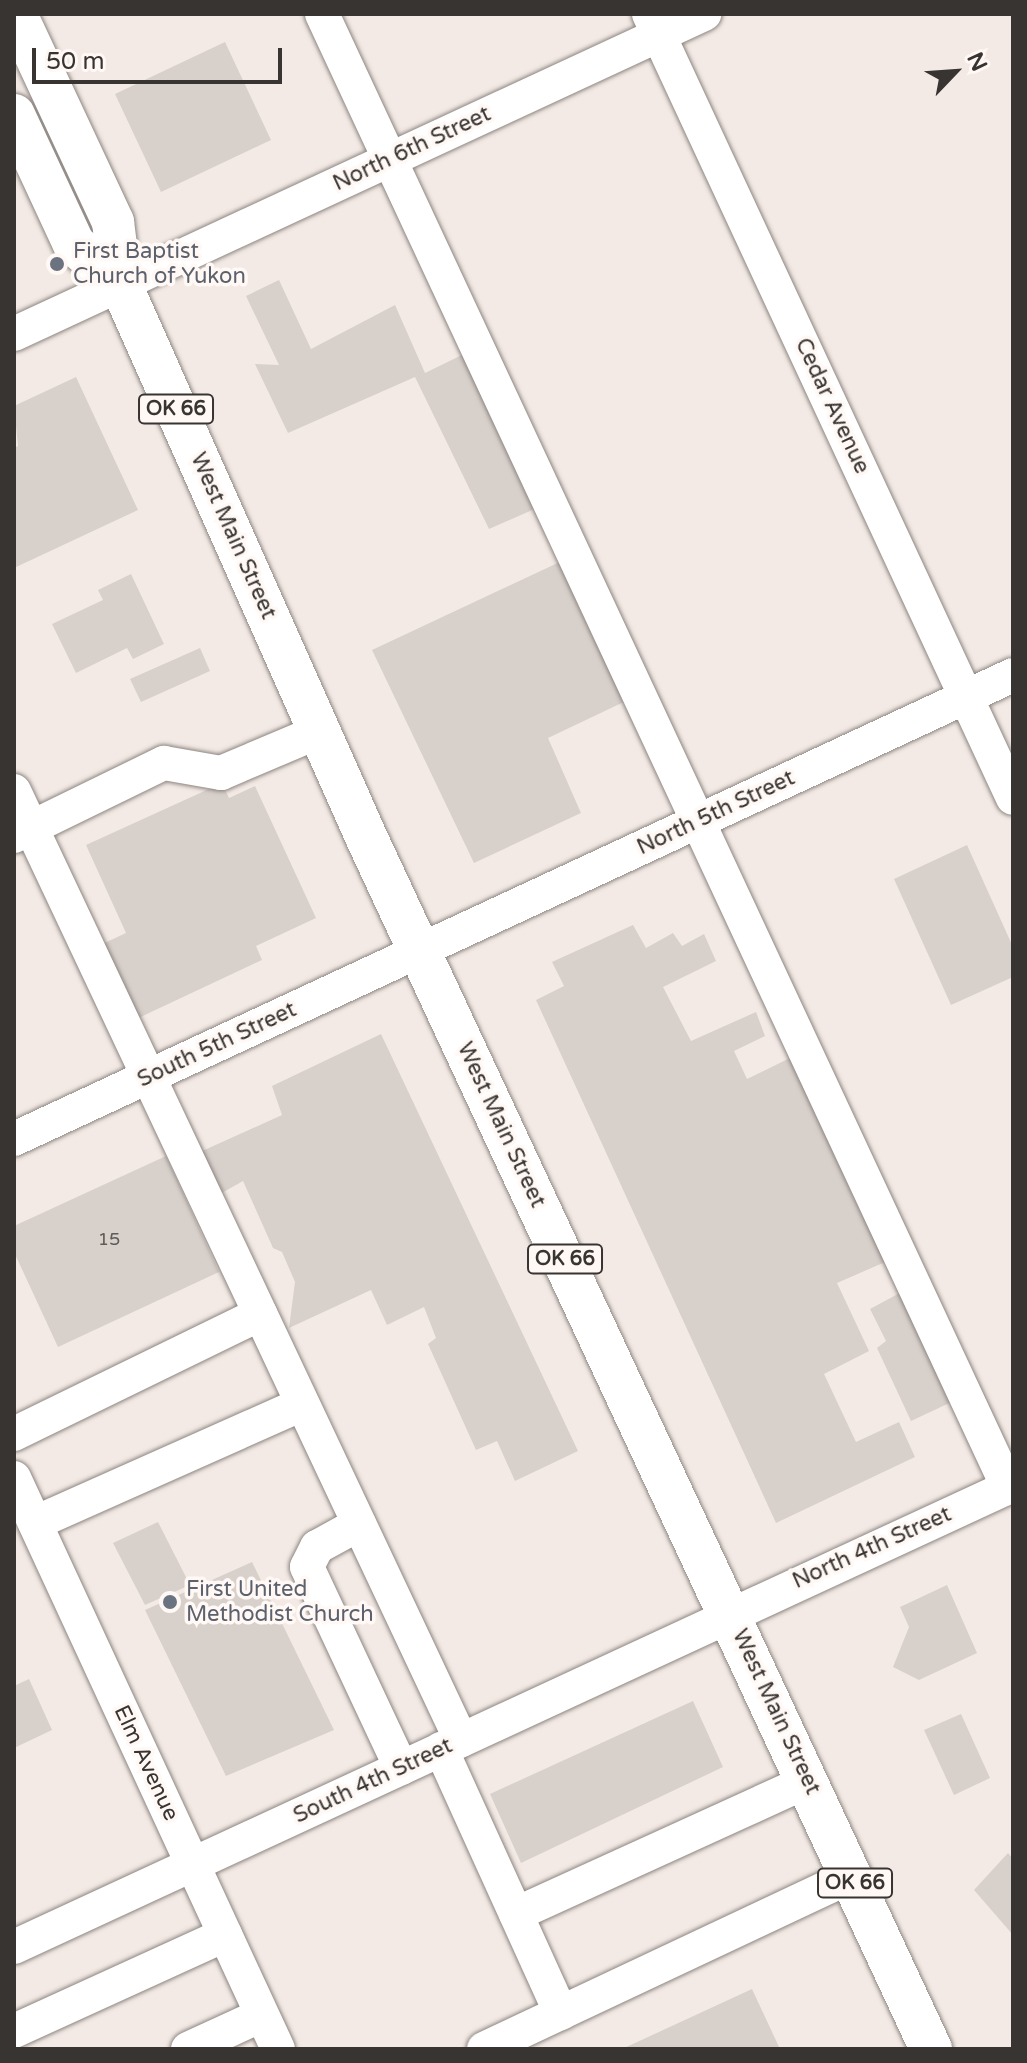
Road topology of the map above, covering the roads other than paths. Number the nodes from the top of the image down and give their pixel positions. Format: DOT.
graph roads {
  1 [pos="16,14"];
  2 [pos="322,14"];
  3 [pos="704,14"];
  4 [pos="654,24"];
  5 [pos="14,115"];
  6 [pos="388,160"];
  7 [pos="121,285"];
  8 [pos="14,334"];
  9 [pos="1013,675"];
  10 [pos="967,696"];
  11 [pos="320,731"];
  12 [pos="14,791"];
  13 [pos="1013,798"];
  14 [pos="699,821"];
  15 [pos="23,832"];
  16 [pos="419,951"];
  17 [pos="147,1077"];
  18 [pos="14,1139"];
  19 [pos="260,1314"];
  20 [pos="302,1404"];
  21 [pos="14,1434"];
  22 [pos="14,1478"];
  23 [pos="1010,1486"];
  24 [pos="35,1523"];
  25 [pos="359,1524"];
  26 [pos="730,1612"];
  27 [pos="451,1745"];
  28 [pos="401,1768"];
  29 [pos="808,1781"];
  30 [pos="193,1866"];
  31 [pos="852,1876"];
  32 [pos="516,1914"];
  33 [pos="225,1935"];
  34 [pos="14,1947"];
  35 [pos="561,2013"];
  36 [pos="262,2015"];
  37 [pos="14,2031"];
  38 [pos="188,2049"];
  39 [pos="278,2049"];
  40 [pos="484,2049"];
  41 [pos="931,2049"];
  1 -- 7 [label="main road, West Main Street / OK 66"];
  2 -- 6 [label="street"];
  3 -- 4 [label="street, North 6th Street"];
  4 -- 6 [label="street, North 6th Street"];
  4 -- 10 [label="street, Cedar Avenue"];
  5 -- 7 [label="main road, West Main Street / OK 66"];
  6 -- 7 [label="street, North 6th Street"];
  6 -- 14 [label="street"];
  7 -- 8 [label="street, North 6th Street"];
  7 -- 11 [label="main road, West Main Street / OK 66"];
  9 -- 10 [label="street, North 5th Street"];
  10 -- 13 [label="street, Cedar Avenue"];
  10 -- 14 [label="street, North 5th Street"];
  11 -- 15 [label="street"];
  11 -- 16 [label="main road, West Main Street / OK 66"];
  12 -- 15 [label="street"];
  14 -- 16 [label="street, North 5th Street"];
  14 -- 23 [label="street"];
  15 -- 17 [label="street"];
  16 -- 17 [label="street, South 5th Street"];
  16 -- 26 [label="main road, West Main Street / OK 66"];
  17 -- 18 [label="street, South 5th Street"];
  17 -- 19 [label="street"];
  19 -- 20 [label="street"];
  19 -- 21 [label="street"];
  20 -- 24 [label="street"];
  20 -- 25 [label="street"];
  22 -- 24 [label="street, Elm Avenue"];
  23 -- 26 [label="street, North 4th Street"];
  24 -- 30 [label="street, Elm Avenue"];
  25 -- 27 [label="street"];
  25 -- 28 [label="street"];
  26 -- 27 [label="street, South 4th Street"];
  26 -- 29 [label="main road, West Main Street / OK 66"];
  27 -- 28 [label="street, South 4th Street"];
  27 -- 32 [label="street"];
  28 -- 30 [label="street, South 4th Street"];
  29 -- 31 [label="main road, West Main Street / OK 66"];
  29 -- 32 [label="street"];
  30 -- 33 [label="street, Elm Avenue"];
  30 -- 34 [label="street, South 4th Street"];
  31 -- 35 [label="street"];
  31 -- 41 [label="main road, West Main Street / OK 66"];
  32 -- 35 [label="street"];
  33 -- 36 [label="street, Elm Avenue"];
  33 -- 37 [label="street"];
  35 -- 40 [label="street"];
  36 -- 38 [label="street"];
  36 -- 39 [label="street, Elm Avenue"];
}
